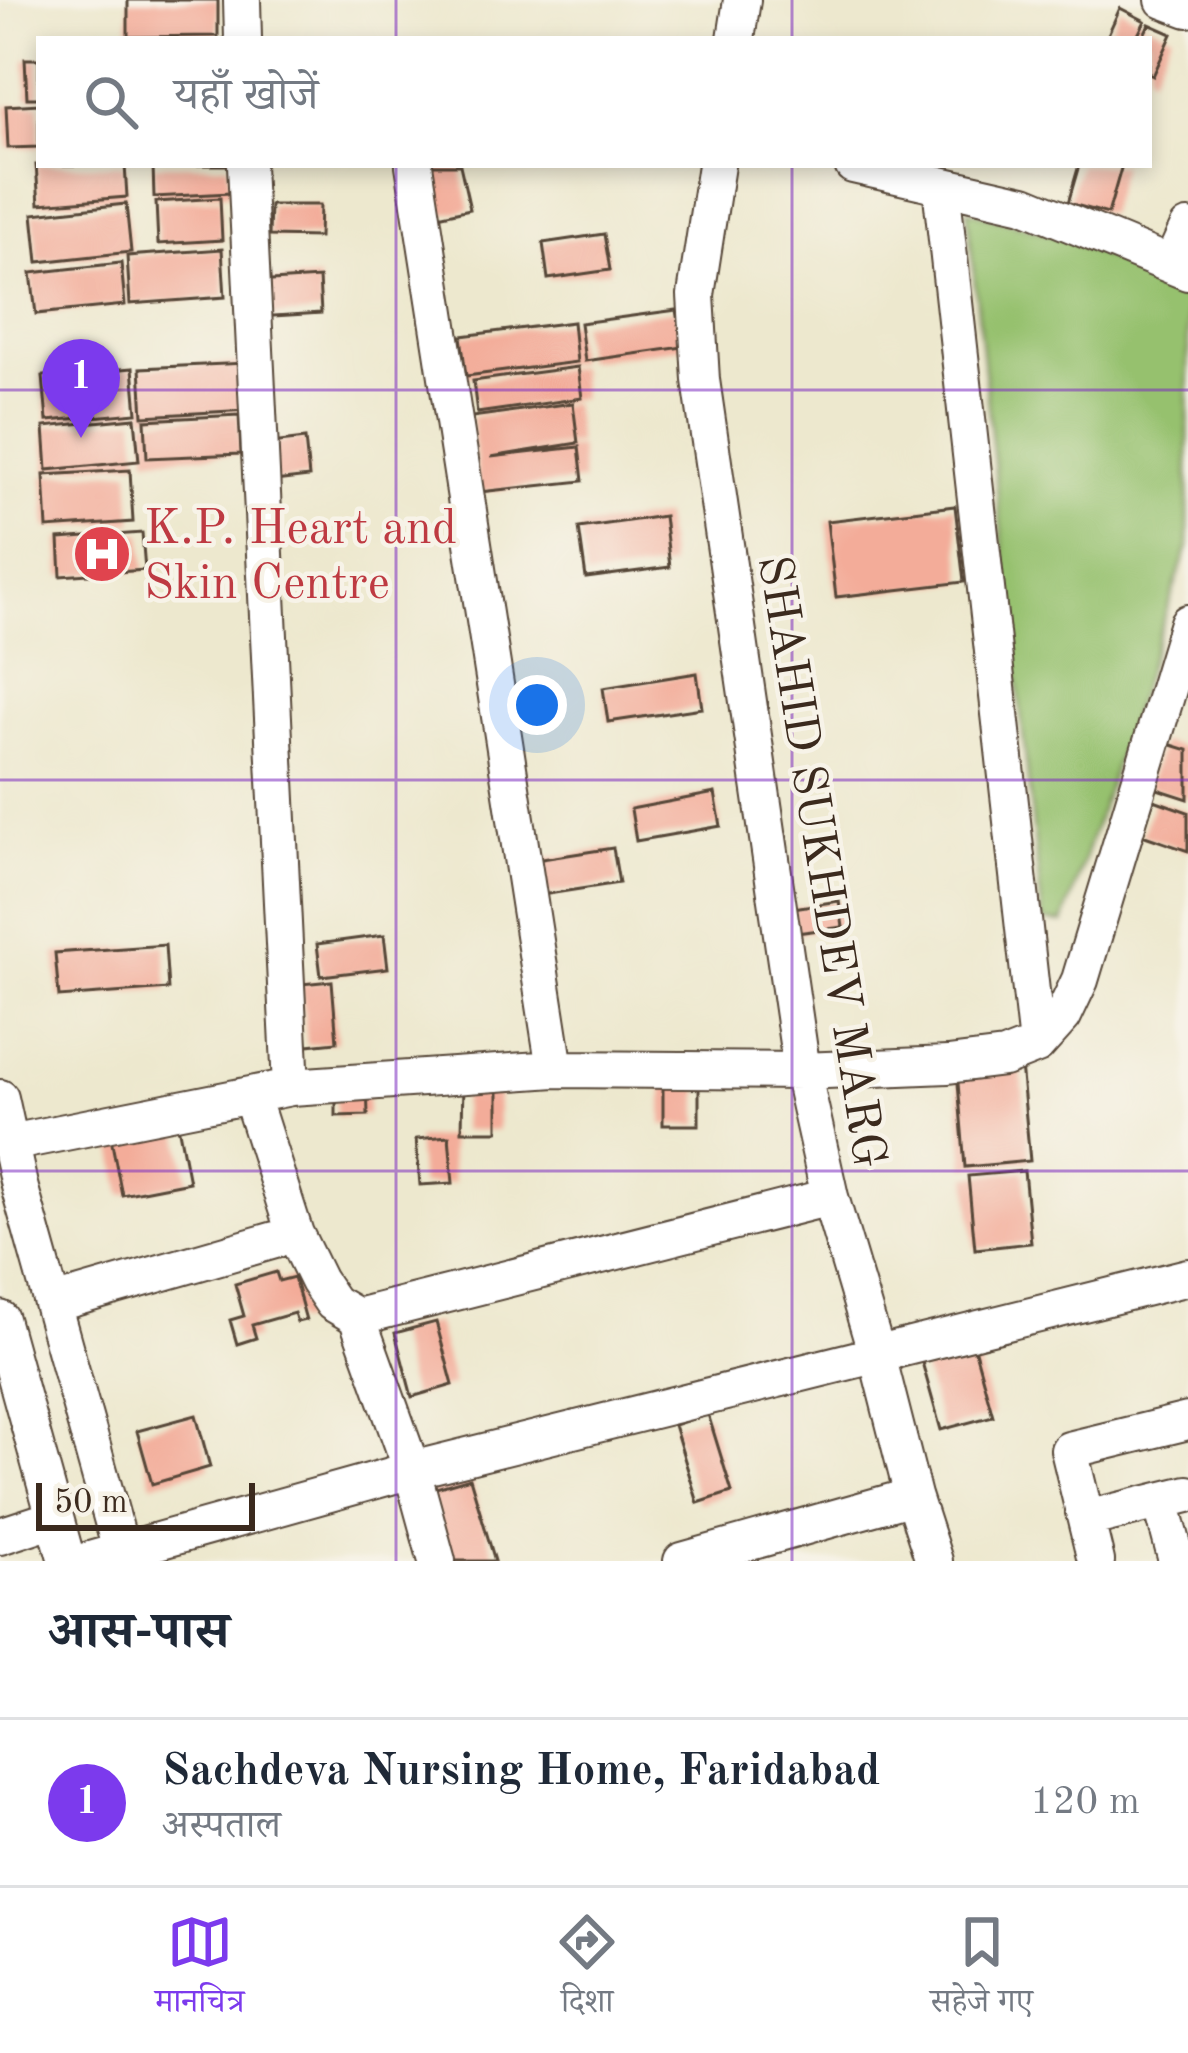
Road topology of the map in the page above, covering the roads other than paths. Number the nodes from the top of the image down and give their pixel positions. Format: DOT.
graph roads {
  1 [pos="242,0"];
  2 [pos="742,0"];
  3 [pos="1164,0"];
  4 [pos="1188,9"];
  5 [pos="243,36"];
  6 [pos="736,36"];
  7 [pos="246,168"];
  8 [pos="414,168"];
  9 [pos="716,168"];
  10 [pos="865,168"];
  11 [pos="940,186"];
  12 [pos="1188,228"];
  13 [pos="1179,268"];
  14 [pos="1188,623"];
  15 [pos="1037,1045"];
  16 [pos="555,1069"];
  17 [pos="802,1071"];
  18 [pos="291,1087"];
  19 [pos="251,1096"];
  20 [pos="0,1097"];
  21 [pos="10,1143"];
  22 [pos="830,1197"];
  23 [pos="275,1240"];
  24 [pos="1188,1277"];
  25 [pos="53,1304"];
  26 [pos="357,1317"];
  27 [pos="0,1318"];
  28 [pos="877,1355"];
  29 [pos="1188,1421"];
  30 [pos="412,1470"];
  31 [pos="914,1496"];
  32 [pos="1174,1498"];
  33 [pos="55,1519"];
  34 [pos="1086,1519"];
  35 [pos="0,1536"];
  36 [pos="123,1556"];
  37 [pos="67,1561"];
  38 [pos="86,1561"];
  39 [pos="437,1561"];
  40 [pos="682,1561"];
  41 [pos="934,1561"];
  42 [pos="1096,1561"];
  43 [pos="1177,1561"];
  1 -- 5 [label="street"];
  2 -- 6 [label="street"];
  3 -- 4 [label="street"];
  7 -- 18 [label="street"];
  8 -- 16 [label="street"];
  9 -- 17 [label="street, SHAHID SUKHDEV MARG"];
  10 -- 11 [label="street"];
  11 -- 13 [label="street"];
  11 -- 15 [label="street"];
  12 -- 13 [label="street"];
  14 -- 15 [label="street"];
  15 -- 17 [label="street"];
  16 -- 17 [label="street"];
  16 -- 18 [label="street"];
  17 -- 22 [label="street, SHAHID SUKHDEV MARG"];
  18 -- 19 [label="street"];
  19 -- 21 [label="street"];
  19 -- 26 [label="street"];
  20 -- 21 [label="street"];
  21 -- 25 [label="street"];
  22 -- 26 [label="street"];
  22 -- 28 [label="street, SHAHID SUKHDEV MARG"];
  23 -- 25 [label="street"];
  24 -- 28 [label="street"];
  25 -- 36 [label="street"];
  26 -- 30 [label="street"];
  27 -- 33 [label="street"];
  28 -- 30 [label="street"];
  28 -- 31 [label="street, SHAHID SUKHDEV MARG"];
  29 -- 34 [label="street"];
  30 -- 36 [label="street"];
  30 -- 39 [label="street"];
  31 -- 40 [label="street"];
  31 -- 41 [label="street, SHAHID SUKHDEV MARG"];
  32 -- 34 [label="street"];
  32 -- 43 [label="street"];
  33 -- 35 [label="street"];
  33 -- 37 [label="street"];
  34 -- 42 [label="street"];
  36 -- 38 [label="street"];
}
